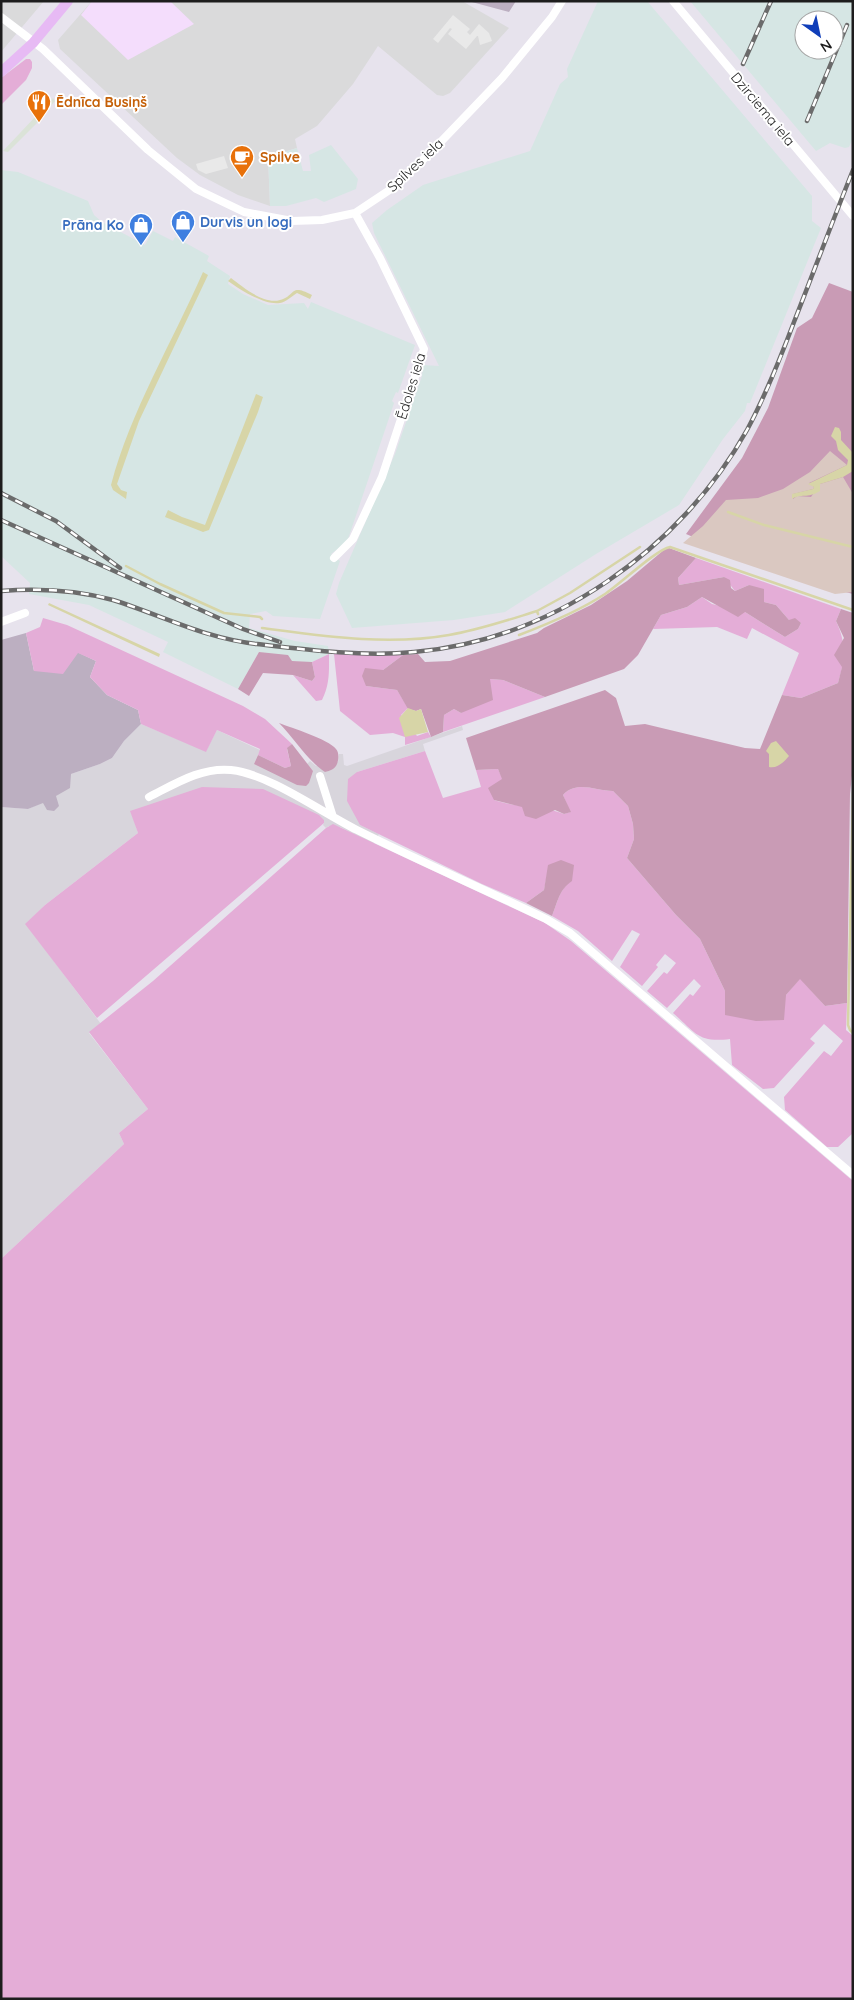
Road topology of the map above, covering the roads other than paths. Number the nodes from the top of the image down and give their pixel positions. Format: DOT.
graph roads {
  1 [pos="68,1"];
  2 [pos="562,1"];
  3 [pos="673,1"];
  4 [pos="1,17"];
  5 [pos="33,43"];
  6 [pos="1,72"];
  7 [pos="355,212"];
  8 [pos="853,216"];
  9 [pos="334,558"];
  10 [pos="25,613"];
  11 [pos="1,622"];
  12 [pos="320,776"];
  13 [pos="149,797"];
  14 [pos="333,817"];
  15 [pos="853,1175"];
  1 -- 5 [label="street"];
  2 -- 7 [label="street, Spilves iela"];
  3 -- 8 [label="street, Dzirciema iela"];
  4 -- 5 [label="street, Spilves iela"];
  5 -- 6 [label="street"];
  5 -- 7 [label="street, Spilves iela"];
  7 -- 9 [label="street, Ēdoles iela"];
  10 -- 11 [label="street"];
  12 -- 14 [label="street"];
  13 -- 14 [label="street"];
  14 -- 15 [label="street"];
}
